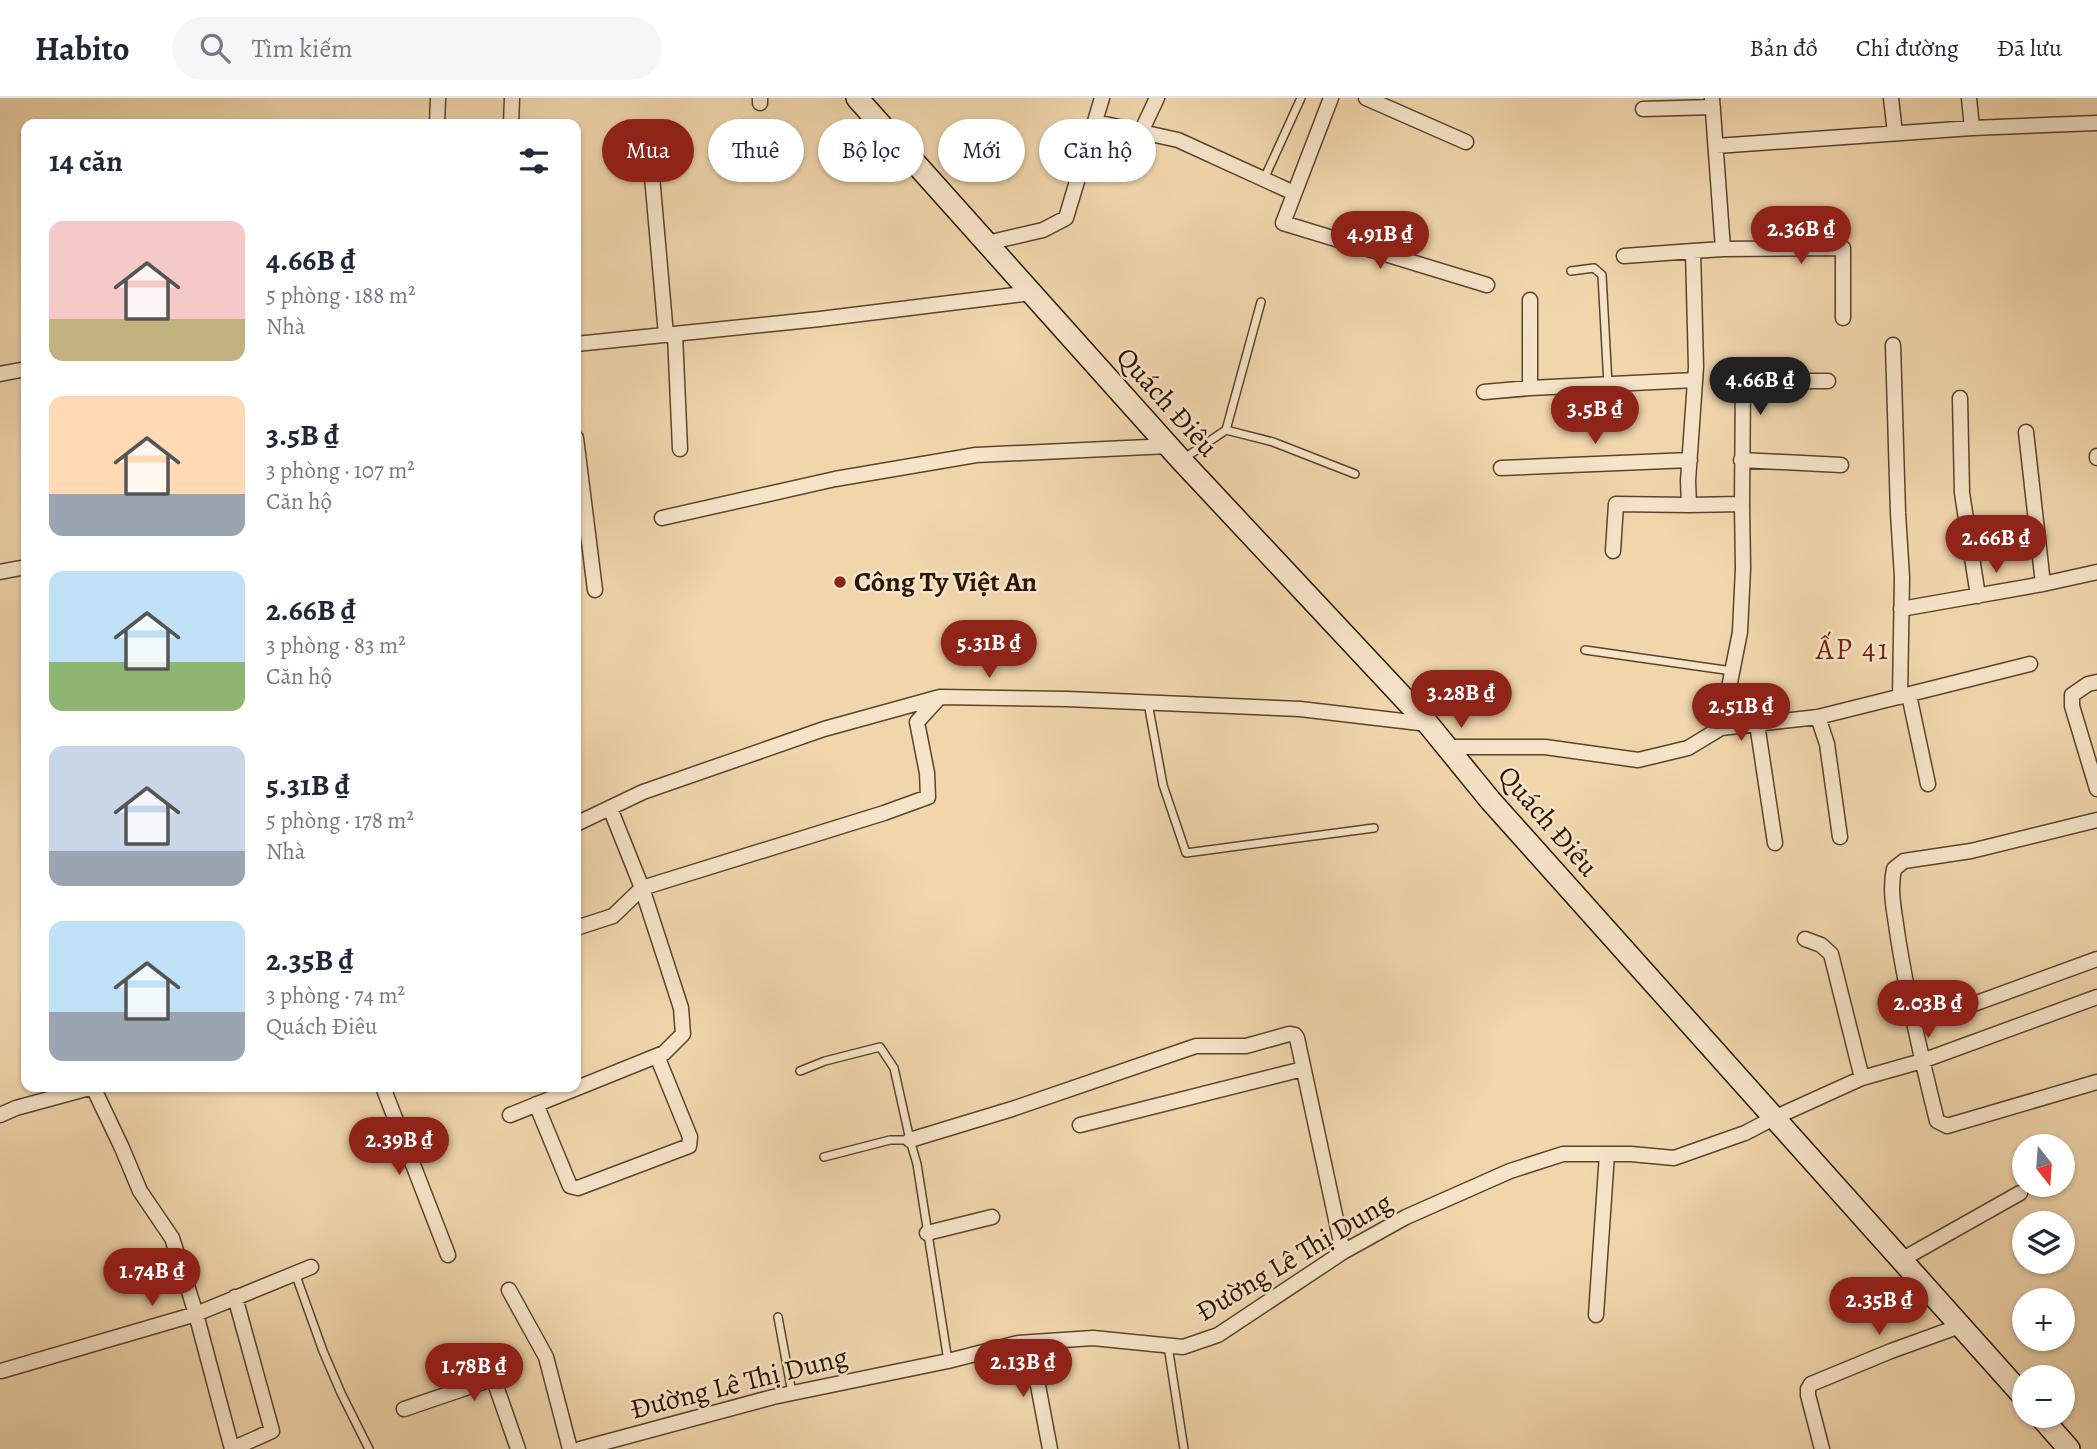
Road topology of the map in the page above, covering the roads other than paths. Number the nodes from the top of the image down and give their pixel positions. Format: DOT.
graph roads {
  1 [pos="439,98"];
  2 [pos="512,98"];
  3 [pos="857,98"];
  4 [pos="1102,98"];
  5 [pos="1157,98"];
  6 [pos="1301,98"];
  7 [pos="1331,98"];
  8 [pos="1366,98"];
  9 [pos="1891,98"];
  10 [pos="1969,98"];
  11 [pos="1713,103"];
  12 [pos="1643,109"];
  13 [pos="437,119"];
  14 [pos="511,119"];
  15 [pos="1097,119"];
  16 [pos="1147,119"];
  17 [pos="2097,123"];
  18 [pos="1972,128"];
  19 [pos="1895,133"];
  20 [pos="1156,135"];
  21 [pos="1466,142"];
  22 [pos="1716,146"];
  23 [pos="1264,179"];
  24 [pos="653,182"];
  25 [pos="1077,182"];
  26 [pos="1294,193"];
  27 [pos="987,243"];
  28 [pos="1723,249"];
  29 [pos="1693,251"];
  30 [pos="1624,256"];
  31 [pos="1571,271"];
  32 [pos="1487,285"];
  33 [pos="1031,293"];
  34 [pos="1530,300"];
  35 [pos="1261,302"];
  36 [pos="1843,318"];
  37 [pos="670,334"];
  38 [pos="581,343"];
  39 [pos="1893,345"];
  40 [pos="21,370"];
  41 [pos="0,374"];
  42 [pos="1695,380"];
  43 [pos="1828,382"];
  44 [pos="1608,385"];
  45 [pos="1530,388"];
  46 [pos="1484,392"];
  47 [pos="1960,398"];
  48 [pos="1226,430"];
  49 [pos="2026,432"];
  50 [pos="680,449"];
  51 [pos="1175,453"];
  52 [pos="1690,460"];
  53 [pos="1741,460"];
  54 [pos="1841,465"];
  55 [pos="1501,467"];
  56 [pos="1355,474"];
  57 [pos="581,478"];
  58 [pos="1742,504"];
  59 [pos="1689,505"];
  60 [pos="662,518"];
  61 [pos="1614,551"];
  62 [pos="21,568"];
  63 [pos="0,572"];
  64 [pos="2097,572"];
  65 [pos="2043,584"];
  66 [pos="595,590"];
  67 [pos="1978,596"];
  68 [pos="1901,609"];
  69 [pos="1585,650"];
  70 [pos="2030,664"];
  71 [pos="1732,671"];
  72 [pos="2097,682"];
  73 [pos="1904,696"];
  74 [pos="940,697"];
  75 [pos="1148,702"];
  76 [pos="1818,718"];
  77 [pos="1428,724"];
  78 [pos="1757,724"];
  79 [pos="1721,727"];
  80 [pos="1448,747"];
  81 [pos="1928,784"];
  82 [pos="2097,789"];
  83 [pos="610,808"];
  84 [pos="2097,820"];
  85 [pos="581,822"];
  86 [pos="1374,828"];
  87 [pos="1840,837"];
  88 [pos="1775,843"];
  89 [pos="642,888"];
  90 [pos="581,926"];
  91 [pos="1805,939"];
  92 [pos="2097,959"];
  93 [pos="2097,997"];
  94 [pos="1913,1021"];
  95 [pos="657,1056"];
  96 [pos="1922,1061"];
  97 [pos="1303,1069"];
  98 [pos="800,1071"];
  99 [pos="1862,1078"];
  100 [pos="2097,1082"];
  101 [pos="581,1086"];
  102 [pos="75,1092"];
  103 [pos="95,1092"];
  104 [pos="385,1092"];
  105 [pos="566,1092"];
  106 [pos="536,1104"];
  107 [pos="0,1115"];
  108 [pos="510,1115"];
  109 [pos="1774,1118"];
  110 [pos="1080,1125"];
  111 [pos="910,1140"];
  112 [pos="1606,1154"];
  113 [pos="824,1157"];
  114 [pos="2015,1197"];
  115 [pos="992,1217"];
  116 [pos="927,1233"];
  117 [pos="1343,1252"];
  118 [pos="448,1255"];
  119 [pos="1900,1261"];
  120 [pos="311,1267"];
  121 [pos="295,1273"];
  122 [pos="509,1290"];
  123 [pos="236,1297"];
  124 [pos="196,1314"];
  125 [pos="1596,1315"];
  126 [pos="778,1317"];
  127 [pos="1960,1326"];
  128 [pos="1030,1343"];
  129 [pos="1168,1346"];
  130 [pos="948,1361"];
  131 [pos="1,1371"];
  132 [pos="2012,1384"];
  133 [pos="792,1394"];
  134 [pos="404,1409"];
  135 [pos="2051,1428"];
  136 [pos="232,1449"];
  137 [pos="369,1449"];
  138 [pos="519,1449"];
  139 [pos="570,1449"];
  140 [pos="580,1449"];
  141 [pos="1049,1449"];
  142 [pos="1184,1449"];
  143 [pos="1822,1449"];
  144 [pos="2069,1449"];
  1 -- 13 [label="street"];
  2 -- 14 [label="street"];
  3 -- 27 [label="main road, Quách Điêu"];
  4 -- 15 [label="street"];
  5 -- 16 [label="street"];
  6 -- 23 [label="lane"];
  7 -- 26 [label="street"];
  8 -- 21 [label="street"];
  9 -- 19 [label="street"];
  10 -- 18 [label="street"];
  11 -- 12 [label="street"];
  11 -- 22 [label="street"];
  17 -- 18 [label="street"];
  18 -- 19 [label="street"];
  19 -- 22 [label="street"];
  20 -- 23 [label="street"];
  22 -- 28 [label="street"];
  23 -- 26 [label="street"];
  24 -- 37 [label="street"];
  25 -- 27 [label="street"];
  26 -- 32 [label="street"];
  27 -- 33 [label="main road, Quách Điêu"];
  28 -- 29 [label="street"];
  28 -- 36 [label="street"];
  29 -- 30 [label="street"];
  29 -- 42 [label="street"];
  31 -- 44 [label="lane"];
  33 -- 37 [label="street"];
  33 -- 51 [label="main road, Quách Điêu"];
  34 -- 45 [label="street"];
  35 -- 48 [label="lane"];
  37 -- 38 [label="street"];
  37 -- 50 [label="street"];
  39 -- 68 [label="street"];
  40 -- 41 [label="street"];
  42 -- 44 [label="street"];
  42 -- 52 [label="street"];
  43 -- 53 [label="street"];
  44 -- 45 [label="street"];
  45 -- 46 [label="street"];
  47 -- 67 [label="street"];
  48 -- 51 [label="lane"];
  48 -- 56 [label="lane"];
  49 -- 65 [label="street"];
  51 -- 60 [label="street"];
  51 -- 77 [label="main road, Quách Điêu"];
  52 -- 55 [label="street"];
  52 -- 59 [label="street"];
  53 -- 54 [label="street"];
  53 -- 58 [label="street"];
  57 -- 66 [label="street"];
  58 -- 59 [label="street"];
  58 -- 71 [label="street"];
  59 -- 61 [label="street"];
  62 -- 63 [label="street"];
  64 -- 65 [label="street"];
  65 -- 67 [label="street"];
  67 -- 68 [label="street"];
  68 -- 73 [label="street"];
  69 -- 71 [label="lane"];
  70 -- 73 [label="street"];
  71 -- 79 [label="street"];
  72 -- 82 [label="street"];
  73 -- 76 [label="street"];
  73 -- 81 [label="street"];
  74 -- 75 [label="street"];
  74 -- 83 [label="street"];
  74 -- 89 [label="street"];
  75 -- 77 [label="street"];
  75 -- 86 [label="lane"];
  76 -- 78 [label="street"];
  76 -- 87 [label="street"];
  77 -- 80 [label="main road, Quách Điêu"];
  78 -- 79 [label="street"];
  78 -- 88 [label="street"];
  79 -- 80 [label="street"];
  80 -- 109 [label="main road, Quách Điêu"];
  83 -- 85 [label="street"];
  83 -- 89 [label="street"];
  84 -- 94 [label="street"];
  89 -- 90 [label="street"];
  89 -- 95 [label="street"];
  91 -- 99 [label="street"];
  92 -- 94 [label="street"];
  93 -- 96 [label="street, Đường Lê Thị Dung"];
  94 -- 96 [label="street"];
  95 -- 101 [label="street"];
  95 -- 106 [label="street"];
  96 -- 99 [label="street, Đường Lê Thị Dung"];
  96 -- 100 [label="street"];
  97 -- 110 [label="street"];
  97 -- 111 [label="street"];
  97 -- 117 [label="street"];
  98 -- 111 [label="lane"];
  99 -- 109 [label="street, Đường Lê Thị Dung"];
  102 -- 107 [label="street"];
  103 -- 124 [label="street"];
  104 -- 118 [label="street"];
  105 -- 106 [label="street"];
  106 -- 108 [label="street"];
  109 -- 112 [label="street, Đường Lê Thị Dung"];
  109 -- 119 [label="main road, Quách Điêu"];
  111 -- 113 [label="lane"];
  111 -- 116 [label="lane"];
  112 -- 117 [label="street, Đường Lê Thị Dung"];
  112 -- 125 [label="street"];
  114 -- 119 [label="street"];
  115 -- 116 [label="street"];
  116 -- 130 [label="lane"];
  117 -- 129 [label="street, Đường Lê Thị Dung"];
  119 -- 127 [label="main road, Quách Điêu"];
  120 -- 121 [label="street"];
  121 -- 123 [label="street"];
  121 -- 137 [label="lane"];
  122 -- 139 [label="street"];
  123 -- 124 [label="street"];
  123 -- 136 [label="street"];
  124 -- 131 [label="street"];
  124 -- 136 [label="street"];
  126 -- 133 [label="lane"];
  127 -- 132 [label="main road, Quách Điêu"];
  127 -- 143 [label="street"];
  128 -- 129 [label="street, Đường Lê Thị Dung"];
  128 -- 130 [label="street, Đường Lê Thị Dung"];
  128 -- 141 [label="street"];
  129 -- 142 [label="lane"];
  130 -- 133 [label="street, Đường Lê Thị Dung"];
  133 -- 140 [label="street, Đường Lê Thị Dung"];
  134 -- 138 [label="street"];
  135 -- 144 [label="main road"];
}
